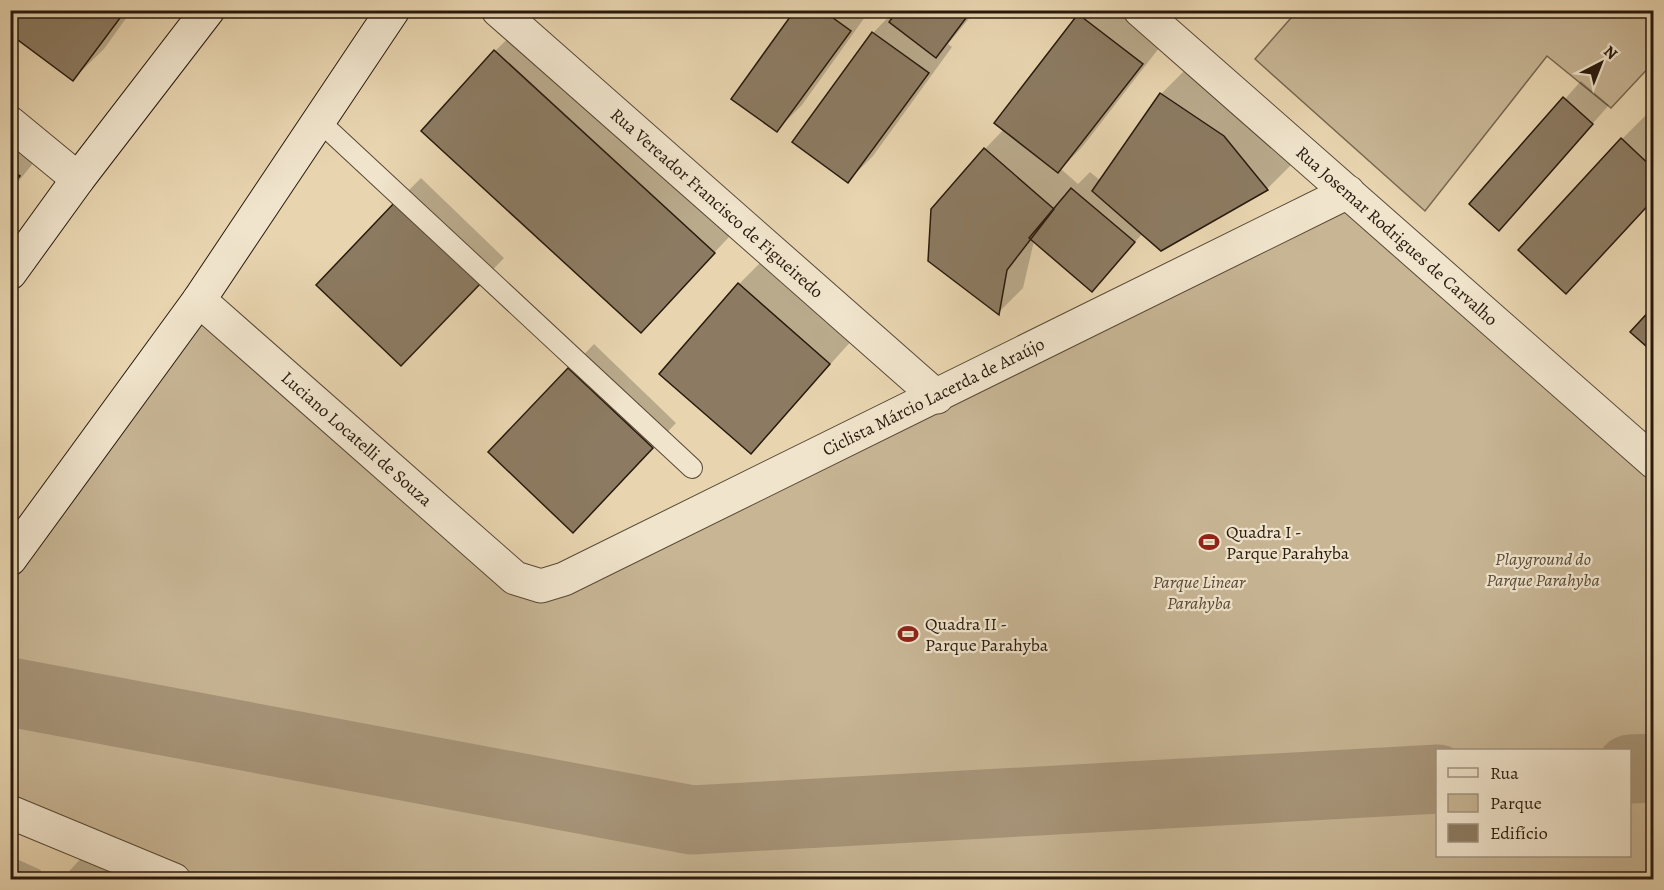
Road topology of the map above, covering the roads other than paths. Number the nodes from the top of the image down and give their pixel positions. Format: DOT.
graph roads {
  1 [pos="208,10"];
  2 [pos="393,10"];
  3 [pos="498,10"];
  4 [pos="1140,10"];
  5 [pos="319,121"];
  6 [pos="10,123"];
  7 [pos="78,179"];
  8 [pos="1348,192"];
  9 [pos="10,273"];
  10 [pos="199,300"];
  11 [pos="937,397"];
  12 [pos="1653,462"];
  13 [pos="692,468"];
  14 [pos="10,559"];
  15 [pos="515,578"];
  16 [pos="10,812"];
  17 [pos="174,879"];
  1 -- 7 [label="street"];
  2 -- 5 [label="street"];
  3 -- 11 [label="street, Rua Vereador Francisco de Figueiredo"];
  4 -- 8 [label="street, Rua Josemar Rodrigues de Carvalho"];
  5 -- 10 [label="street"];
  5 -- 13 [label="lane"];
  6 -- 7 [label="street"];
  7 -- 9 [label="street"];
  8 -- 11 [label="street, Ciclista Márcio Lacerda de Araújo"];
  8 -- 12 [label="street, Rua Josemar Rodrigues de Carvalho"];
  10 -- 14 [label="street"];
  10 -- 15 [label="street, Luciano Locatelli de Souza"];
  11 -- 15 [label="street, Ciclista Márcio Lacerda de Araújo"];
  16 -- 17 [label="street"];
}
